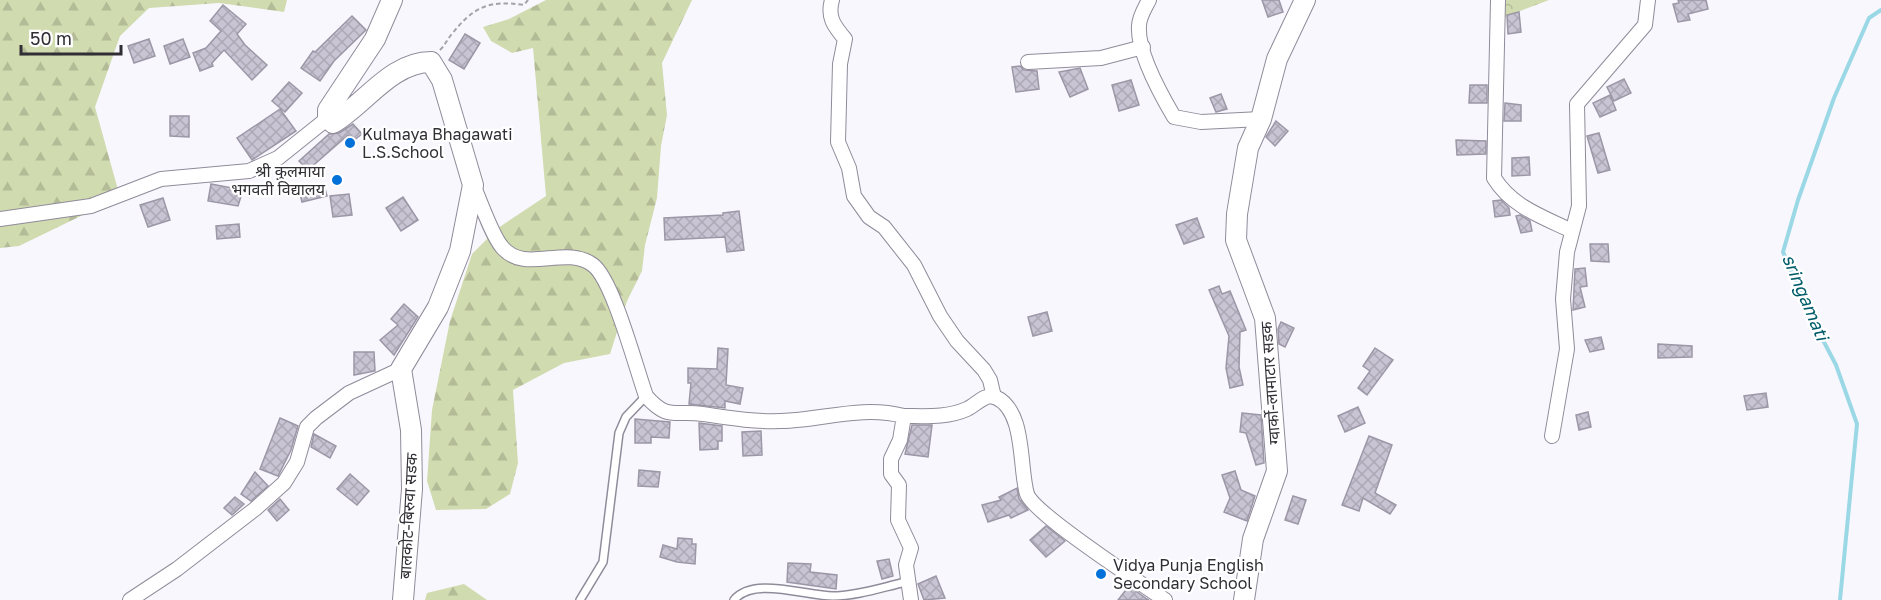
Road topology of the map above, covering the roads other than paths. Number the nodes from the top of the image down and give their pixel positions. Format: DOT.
graph roads {
  1 [pos="392,0"];
  2 [pos="832,0"];
  3 [pos="1149,0"];
  4 [pos="1305,0"];
  5 [pos="1498,0"];
  6 [pos="1648,0"];
  7 [pos="1143,47"];
  8 [pos="1028,62"];
  9 [pos="328,118"];
  10 [pos="1261,119"];
  11 [pos="473,184"];
  12 [pos="0,219"];
  13 [pos="1572,231"];
  14 [pos="401,369"];
  15 [pos="646,396"];
  16 [pos="994,397"];
  17 [pos="904,416"];
  18 [pos="1552,436"];
  19 [pos="906,582"];
  20 [pos="130,600"];
  21 [pos="403,600"];
  22 [pos="580,600"];
  23 [pos="734,600"];
  24 [pos="911,600"];
  25 [pos="1165,600"];
  26 [pos="1244,600"];
  1 -- 9 [label="main road"];
  2 -- 16 [label="street"];
  3 -- 7 [label="street"];
  4 -- 10 [label="main road, ग्वार्को-लामाटार सडक"];
  5 -- 13 [label="street"];
  6 -- 13 [label="street"];
  7 -- 8 [label="street"];
  7 -- 10 [label="street"];
  9 -- 11 [label="main road"];
  9 -- 12 [label="street"];
  10 -- 26 [label="main road, ग्वार्को-लामाटार सडक"];
  11 -- 14 [label="main road"];
  11 -- 15 [label="street"];
  13 -- 18 [label="street"];
  14 -- 20 [label="street"];
  14 -- 21 [label="main road, बालकोट-बिरुवा सडक"];
  15 -- 17 [label="street"];
  15 -- 22 [label="lane"];
  16 -- 17 [label="street"];
  16 -- 25 [label="street"];
  17 -- 19 [label="street"];
  19 -- 23 [label="lane"];
  19 -- 24 [label="street"];
}
